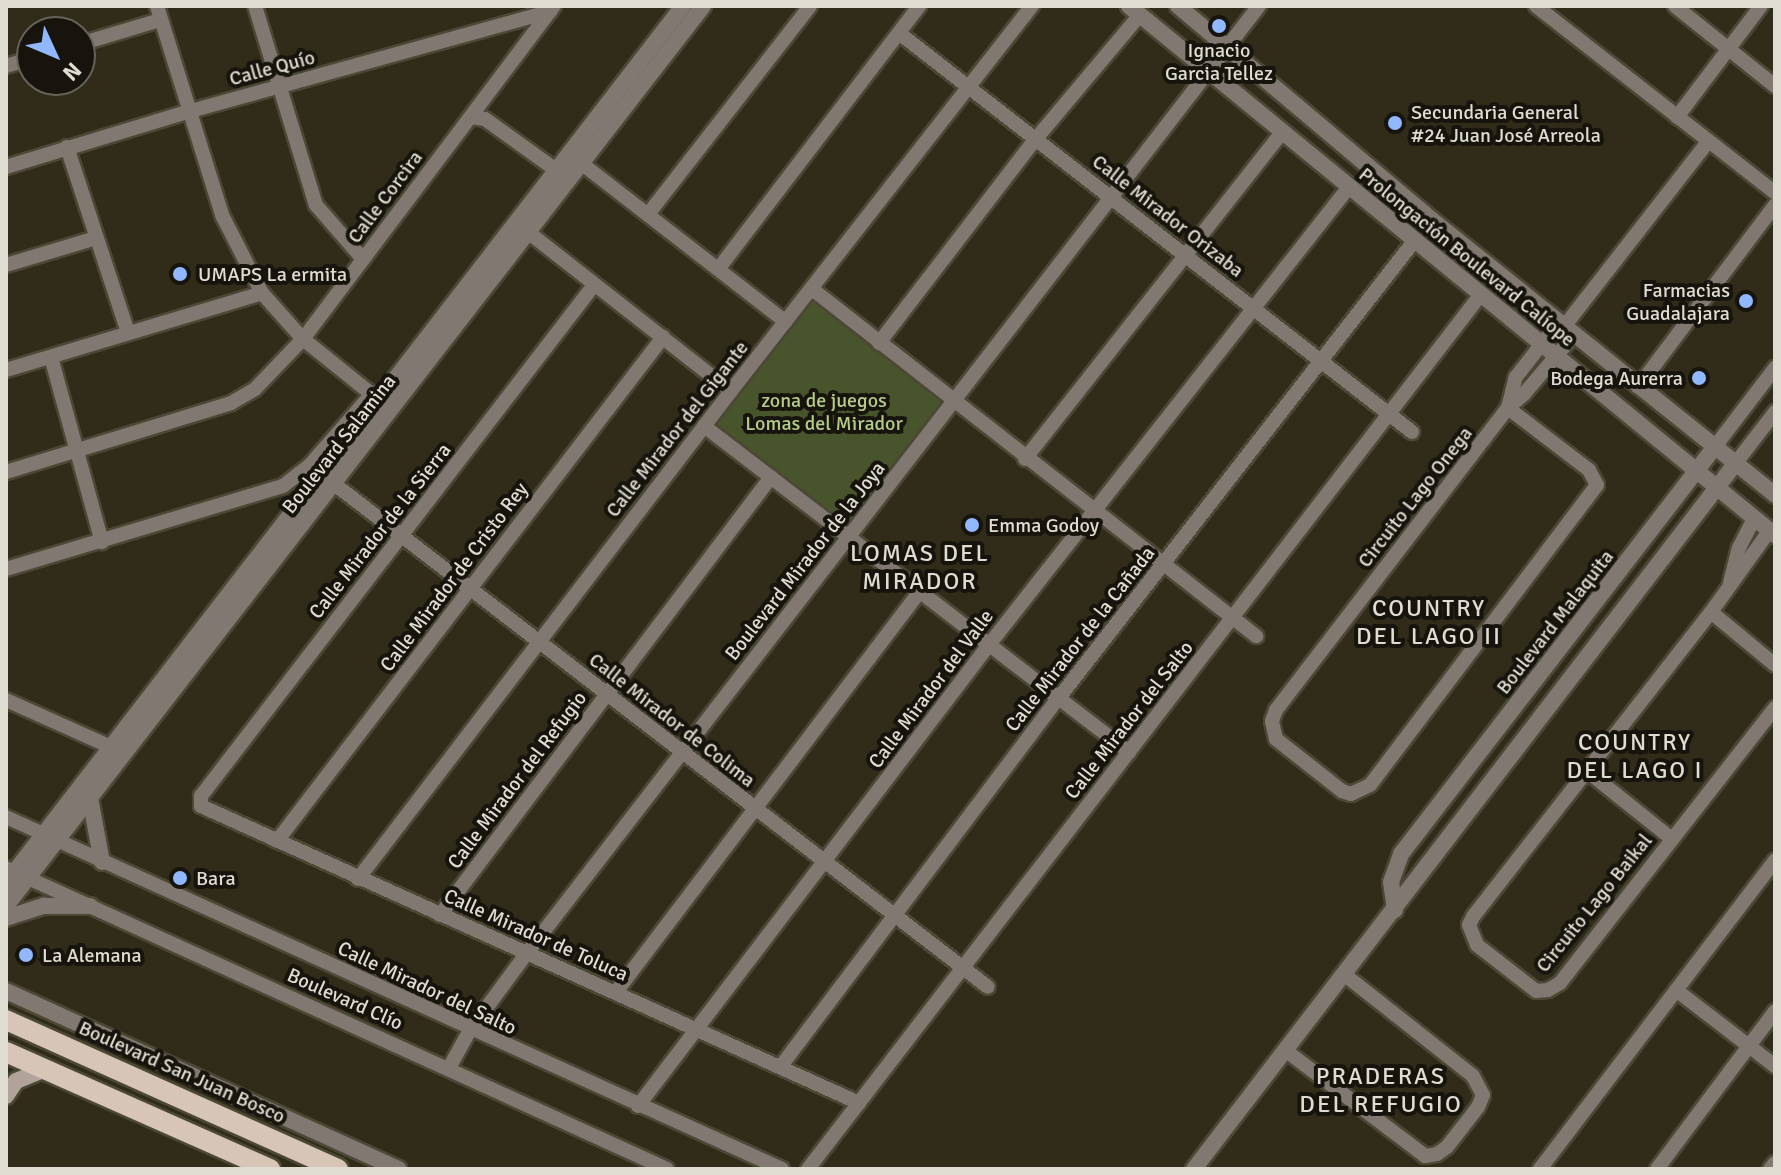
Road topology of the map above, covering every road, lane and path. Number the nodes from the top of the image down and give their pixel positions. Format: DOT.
graph roads {
  1 [pos="255,6"];
  2 [pos="683,6"];
  3 [pos="703,6"];
  4 [pos="810,6"];
  5 [pos="919,6"];
  6 [pos="1032,6"];
  7 [pos="1178,6"];
  8 [pos="1259,6"];
  9 [pos="1536,6"];
  10 [pos="1675,6"];
  11 [pos="1761,6"];
  12 [pos="552,8"];
  13 [pos="1134,10"];
  14 [pos="158,13"];
  15 [pos="899,33"];
  16 [pos="96,38"];
  17 [pos="1229,45"];
  18 [pos="1728,48"];
  19 [pos="1208,71"];
  20 [pos="1775,86"];
  21 [pos="279,87"];
  22 [pos="969,87"];
  23 [pos="187,112"];
  24 [pos="471,117"];
  25 [pos="1677,117"];
  26 [pos="1282,132"];
  27 [pos="1035,140"];
  28 [pos="1708,142"];
  29 [pos="67,147"];
  30 [pos="581,163"];
  31 [pos="6,167"];
  32 [pos="556,170"];
  33 [pos="1349,187"];
  34 [pos="1775,193"];
  35 [pos="1110,196"];
  36 [pos="1775,205"];
  37 [pos="649,213"];
  38 [pos="528,232"];
  39 [pos="96,238"];
  40 [pos="1415,240"];
  41 [pos="1185,254"];
  42 [pos="363,259"];
  43 [pos="6,265"];
  44 [pos="719,268"];
  45 [pos="594,285"];
  46 [pos="812,289"];
  47 [pos="262,293"];
  48 [pos="1481,294"];
  49 [pos="1254,308"];
  50 [pos="786,322"];
  51 [pos="1565,329"];
  52 [pos="128,333"];
  53 [pos="663,337"];
  54 [pos="303,339"];
  55 [pos="879,343"];
  56 [pos="1541,344"];
  57 [pos="1556,356"];
  58 [pos="51,357"];
  59 [pos="1321,359"];
  60 [pos="1775,368"];
  61 [pos="6,370"];
  62 [pos="1638,387"];
  63 [pos="731,391"];
  64 [pos="375,397"];
  65 [pos="954,401"];
  66 [pos="1508,408"];
  67 [pos="1775,412"];
  68 [pos="1388,413"];
  69 [pos="704,426"];
  70 [pos="1412,432"];
  71 [pos="1714,448"];
  72 [pos="74,450"];
  73 [pos="1025,459"];
  74 [pos="1735,464"];
  75 [pos="6,472"];
  76 [pos="1697,472"];
  77 [pos="771,477"];
  78 [pos="333,483"];
  79 [pos="1718,489"];
  80 [pos="1775,495"];
  81 [pos="1094,512"];
  82 [pos="1754,518"];
  83 [pos="1772,533"];
  84 [pos="401,537"];
  85 [pos="849,538"];
  86 [pos="102,542"];
  87 [pos="1163,566"];
  88 [pos="6,569"];
  89 [pos="1729,587"];
  90 [pos="470,588"];
  91 [pos="920,591"];
  92 [pos="1711,612"];
  93 [pos="1232,619"];
  94 [pos="1256,636"];
  95 [pos="538,643"];
  96 [pos="988,646"];
  97 [pos="1775,665"];
  98 [pos="607,695"];
  99 [pos="1058,699"];
  100 [pos="6,700"];
  101 [pos="1775,708"];
  102 [pos="111,747"];
  103 [pos="681,752"];
  104 [pos="1129,752"];
  105 [pos="1587,771"];
  106 [pos="90,798"];
  107 [pos="199,801"];
  108 [pos="755,810"];
  109 [pos="6,817"];
  110 [pos="50,837"];
  111 [pos="1672,839"];
  112 [pos="277,841"];
  113 [pos="1775,860"];
  114 [pos="102,862"];
  115 [pos="823,863"];
  116 [pos="14,875"];
  117 [pos="358,879"];
  118 [pos="6,906"];
  119 [pos="90,906"];
  120 [pos="1395,910"];
  121 [pos="440,915"];
  122 [pos="893,915"];
  123 [pos="6,918"];
  124 [pos="527,953"];
  125 [pos="963,968"];
  126 [pos="1345,975"];
  127 [pos="988,987"];
  128 [pos="1676,990"];
  129 [pos="6,991"];
  130 [pos="616,992"];
  131 [pos="1775,1011"];
  132 [pos="6,1020"];
  133 [pos="696,1029"];
  134 [pos="470,1030"];
  135 [pos="41,1036"];
  136 [pos="9,1044"];
  137 [pos="1749,1046"];
  138 [pos="1285,1050"];
  139 [pos="83,1055"];
  140 [pos="781,1066"];
  141 [pos="1775,1066"];
  142 [pos="449,1068"];
  143 [pos="45,1069"];
  144 [pos="6,1075"];
  145 [pos="70,1080"];
  146 [pos="6,1096"];
  147 [pos="859,1103"];
  148 [pos="638,1106"];
  149 [pos="1775,1163"];
  150 [pos="270,1169"];
  151 [pos="338,1169"];
  152 [pos="399,1169"];
  153 [pos="667,1169"];
  154 [pos="782,1169"];
  155 [pos="808,1169"];
  156 [pos="1194,1169"];
  157 [pos="1540,1169"];
  158 [pos="1657,1169"];
  159 [pos="1770,1169"];
  1 -- 21 [label="street"];
  2 -- 32 [label="street, Boulevard Salamina"];
  3 -- 30 [label="street, Boulevard Salamina"];
  4 -- 37 [label="street"];
  5 -- 15 [label="street"];
  6 -- 22 [label="street, Calle Mirador del Gigante"];
  7 -- 17 [label="street, Prolongación Boulevard Calíope"];
  8 -- 17 [label="street, Boulevard Mirador de la Joya"];
  9 -- 25 [label="street"];
  10 -- 18 [label="street"];
  11 -- 18 [label="street"];
  12 -- 21 [label="street, Calle Quío"];
  12 -- 24 [label="street, Calle Corcira"];
  13 -- 19 [label="street, Prolongación Boulevard Calíope"];
  13 -- 27 [label="street"];
  14 -- 16 [label="street"];
  14 -- 23 [label="street"];
  15 -- 22 [label="street, Calle Mirador Orizaba"];
  15 -- 44 [label="street"];
  17 -- 19 [label="street, Boulevard Mirador de la Joya"];
  17 -- 51 [label="street, Prolongación Boulevard Calíope"];
  18 -- 20 [label="street"];
  18 -- 25 [label="street"];
  19 -- 26 [label="street, Prolongación Boulevard Calíope"];
  19 -- 35 [label="street, Boulevard Mirador de la Joya"];
  21 -- 23 [label="street, Calle Quío"];
  21 -- 42 [label="street"];
  22 -- 27 [label="street, Calle Mirador Orizaba"];
  22 -- 46 [label="street, Calle Mirador del Gigante"];
  23 -- 29 [label="street, Calle Quío"];
  23 -- 47 [label="street"];
  24 -- 32 [label="street"];
  24 -- 42 [label="street, Calle Corcira"];
  25 -- 28 [label="street"];
  26 -- 33 [label="street, Prolongación Boulevard Calíope"];
  26 -- 41 [label="street"];
  27 -- 35 [label="street, Calle Mirador Orizaba"];
  27 -- 55 [label="street"];
  28 -- 34 [label="street"];
  28 -- 51 [label="street"];
  29 -- 31 [label="street, Calle Quío"];
  29 -- 39 [label="street"];
  30 -- 37 [label="street"];
  30 -- 38 [label="street, Boulevard Salamina"];
  32 -- 64 [label="street, Boulevard Salamina"];
  33 -- 40 [label="street, Prolongación Boulevard Calíope"];
  33 -- 49 [label="street, Calle Mirador del Valle"];
  35 -- 41 [label="street, Calle Mirador Orizaba"];
  35 -- 65 [label="street, Boulevard Mirador de la Joya"];
  36 -- 62 [label="street"];
  37 -- 44 [label="street"];
  38 -- 45 [label="street"];
  38 -- 78 [label="street, Boulevard Salamina"];
  39 -- 43 [label="street"];
  39 -- 52 [label="street"];
  40 -- 48 [label="street, Prolongación Boulevard Calíope"];
  40 -- 59 [label="street, Calle Mirador de la Cañada"];
  41 -- 49 [label="street, Calle Mirador Orizaba"];
  41 -- 73 [label="street"];
  42 -- 54 [label="street, Calle Corcira"];
  44 -- 50 [label="street"];
  45 -- 53 [label="street"];
  45 -- 84 [label="street, Calle Mirador de la Sierra"];
  46 -- 50 [label="street, Calle Mirador del Gigante"];
  46 -- 55 [label="street"];
  47 -- 52 [label="street"];
  47 -- 54 [label="street"];
  48 -- 56 [label="street, Prolongación Boulevard Calíope"];
  48 -- 68 [label="street, Calle Mirador del Salto"];
  49 -- 59 [label="street, Calle Mirador Orizaba"];
  49 -- 81 [label="street, Calle Mirador del Valle"];
  50 -- 63 [label="street, Calle Mirador del Gigante"];
  51 -- 56 [label="street, Circuito Lago Onega"];
  51 -- 57 [label="street, Circuito Lago Onega"];
  51 -- 62 [label="street, Prolongación Boulevard Calíope"];
  52 -- 58 [label="street"];
  53 -- 63 [label="street"];
  53 -- 90 [label="street, Calle Mirador de Cristo Rey"];
  54 -- 64 [label="street"];
  54 -- 72 [label="street, Calle Corcira"];
  55 -- 65 [label="street"];
  56 -- 57 [label="street, Prolongación Boulevard Calíope"];
  56 -- 66 [label="street, Circuito Lago Onega"];
  57 -- 66 [label="street, Circuito Lago Onega"];
  57 -- 76 [label="street, Prolongación Boulevard Calíope"];
  58 -- 61 [label="street"];
  58 -- 72 [label="street"];
  59 -- 68 [label="street, Calle Mirador Orizaba"];
  59 -- 87 [label="street, Calle Mirador de la Cañada"];
  60 -- 71 [label="street, Boulevard Malaquita"];
  62 -- 71 [label="street, Prolongación Boulevard Calíope"];
  63 -- 69 [label="street, Calle Mirador del Gigante"];
  64 -- 86 [label="street"];
  64 -- 102 [label="street, Boulevard Salamina"];
  65 -- 73 [label="street"];
  65 -- 85 [label="street, Boulevard Mirador de la Joya"];
  66 -- 66 [label="street, Circuito Lago Onega"];
  67 -- 74 [label="street"];
  68 -- 70 [label="street, Calle Mirador Orizaba"];
  68 -- 93 [label="street, Calle Mirador del Salto"];
  69 -- 77 [label="street"];
  69 -- 95 [label="street, Calle Mirador del Gigante"];
  71 -- 74 [label="street, Prolongación Boulevard Calíope"];
  71 -- 76 [label="street, Boulevard Malaquita"];
  72 -- 75 [label="street, Calle Corcira"];
  72 -- 86 [label="street"];
  73 -- 81 [label="street"];
  74 -- 79 [label="street"];
  74 -- 80 [label="street, Prolongación Boulevard Calíope"];
  76 -- 79 [label="street, Prolongación Boulevard Calíope"];
  76 -- 120 [label="street, Boulevard Malaquita"];
  77 -- 85 [label="street"];
  77 -- 98 [label="street, Calle Mirador del Refugio"];
  78 -- 84 [label="street, Calle Mirador de Colima"];
  78 -- 106 [label="street, Boulevard Salamina"];
  79 -- 82 [label="street, Prolongación Boulevard Calíope"];
  79 -- 120 [label="street"];
  81 -- 87 [label="street"];
  81 -- 96 [label="street, Calle Mirador del Valle"];
  82 -- 83 [label="street, Prolongación Boulevard Calíope"];
  82 -- 89 [label="street, Circuito Lago Baikal"];
  83 -- 89 [label="street, Circuito Lago Baikal"];
  84 -- 90 [label="street, Calle Mirador de Colima"];
  84 -- 107 [label="street, Calle Mirador de la Sierra"];
  85 -- 91 [label="street"];
  85 -- 103 [label="street, Boulevard Mirador de la Joya"];
  86 -- 88 [label="street"];
  87 -- 93 [label="street"];
  87 -- 99 [label="street, Calle Mirador de la Cañada"];
  89 -- 92 [label="street, Circuito Lago Baikal"];
  90 -- 95 [label="street, Calle Mirador de Colima"];
  90 -- 112 [label="street, Calle Mirador de Cristo Rey"];
  91 -- 96 [label="street"];
  91 -- 108 [label="street"];
  92 -- 97 [label="street"];
  92 -- 105 [label="street, Circuito Lago Baikal"];
  93 -- 94 [label="street"];
  93 -- 104 [label="street, Calle Mirador del Salto"];
  95 -- 98 [label="street, Calle Mirador de Colima"];
  95 -- 117 [label="street, Calle Mirador del Gigante"];
  96 -- 99 [label="street"];
  96 -- 115 [label="street, Calle Mirador del Valle"];
  98 -- 103 [label="street, Calle Mirador de Colima"];
  98 -- 121 [label="street, Calle Mirador del Refugio"];
  99 -- 104 [label="street"];
  99 -- 122 [label="street, Calle Mirador de la Cañada"];
  100 -- 102 [label="street"];
  101 -- 111 [label="street, Circuito Lago Baikal"];
  102 -- 110 [label="street, Boulevard Salamina"];
  103 -- 108 [label="street, Calle Mirador de Colima"];
  103 -- 124 [label="street, Boulevard Mirador de la Joya"];
  104 -- 125 [label="street, Calle Mirador del Salto"];
  105 -- 111 [label="street"];
  105 -- 111 [label="street, Circuito Lago Baikal"];
  106 -- 110 [label="street, Boulevard Salamina"];
  106 -- 114 [label="street"];
  107 -- 112 [label="street, Calle Mirador de Toluca"];
  108 -- 115 [label="street, Calle Mirador de Colima"];
  108 -- 130 [label="street"];
  109 -- 110 [label="street, Calle Mirador del Salto"];
  110 -- 114 [label="street, Calle Mirador del Salto"];
  110 -- 116 [label="street, Boulevard Salamina"];
  112 -- 117 [label="street, Calle Mirador de Toluca"];
  113 -- 128 [label="street"];
  114 -- 134 [label="street, Calle Mirador del Salto"];
  115 -- 122 [label="street, Calle Mirador de Colima"];
  115 -- 133 [label="street, Calle Mirador del Valle"];
  116 -- 118 [label="street, Boulevard Salamina"];
  116 -- 119 [label="street, Boulevard Clío"];
  117 -- 121 [label="street, Calle Mirador de Toluca"];
  119 -- 123 [label="street"];
  119 -- 142 [label="street, Boulevard Clío"];
  120 -- 126 [label="street"];
  121 -- 124 [label="street, Calle Mirador de Toluca"];
  122 -- 125 [label="street, Calle Mirador de Colima"];
  122 -- 140 [label="street, Calle Mirador de la Cañada"];
  124 -- 130 [label="street, Calle Mirador de Toluca"];
  124 -- 134 [label="street, Boulevard Mirador de la Joya"];
  125 -- 127 [label="street, Calle Mirador de Colima"];
  125 -- 147 [label="street, Calle Mirador del Salto"];
  126 -- 138 [label="street"];
  126 -- 138 [label="street"];
  128 -- 137 [label="street"];
  128 -- 157 [label="street"];
  129 -- 152 [label="street"];
  130 -- 133 [label="street, Calle Mirador de Toluca"];
  131 -- 137 [label="street"];
  132 -- 135 [label="main road, Boulevard San Juan Bosco"];
  133 -- 140 [label="street, Calle Mirador de Toluca"];
  133 -- 148 [label="street, Calle Mirador del Valle"];
  134 -- 142 [label="street, Boulevard Mirador de la Joya"];
  134 -- 148 [label="street, Calle Mirador del Salto"];
  135 -- 136 [label="main road"];
  135 -- 139 [label="main road, Boulevard San Juan Bosco"];
  136 -- 143 [label="main road"];
  136 -- 144 [label="main road"];
  137 -- 141 [label="street"];
  137 -- 158 [label="street"];
  138 -- 156 [label="street"];
  139 -- 145 [label="main road"];
  139 -- 151 [label="main road, Boulevard San Juan Bosco"];
  140 -- 147 [label="street, Calle Mirador de Toluca"];
  142 -- 153 [label="street, Boulevard Clío"];
  143 -- 145 [label="main road"];
  143 -- 146 [label="main road"];
  145 -- 150 [label="main road"];
  147 -- 155 [label="street, Calle Mirador del Salto"];
  148 -- 154 [label="street, Calle Mirador del Salto"];
  149 -- 159 [label="street"];
}
